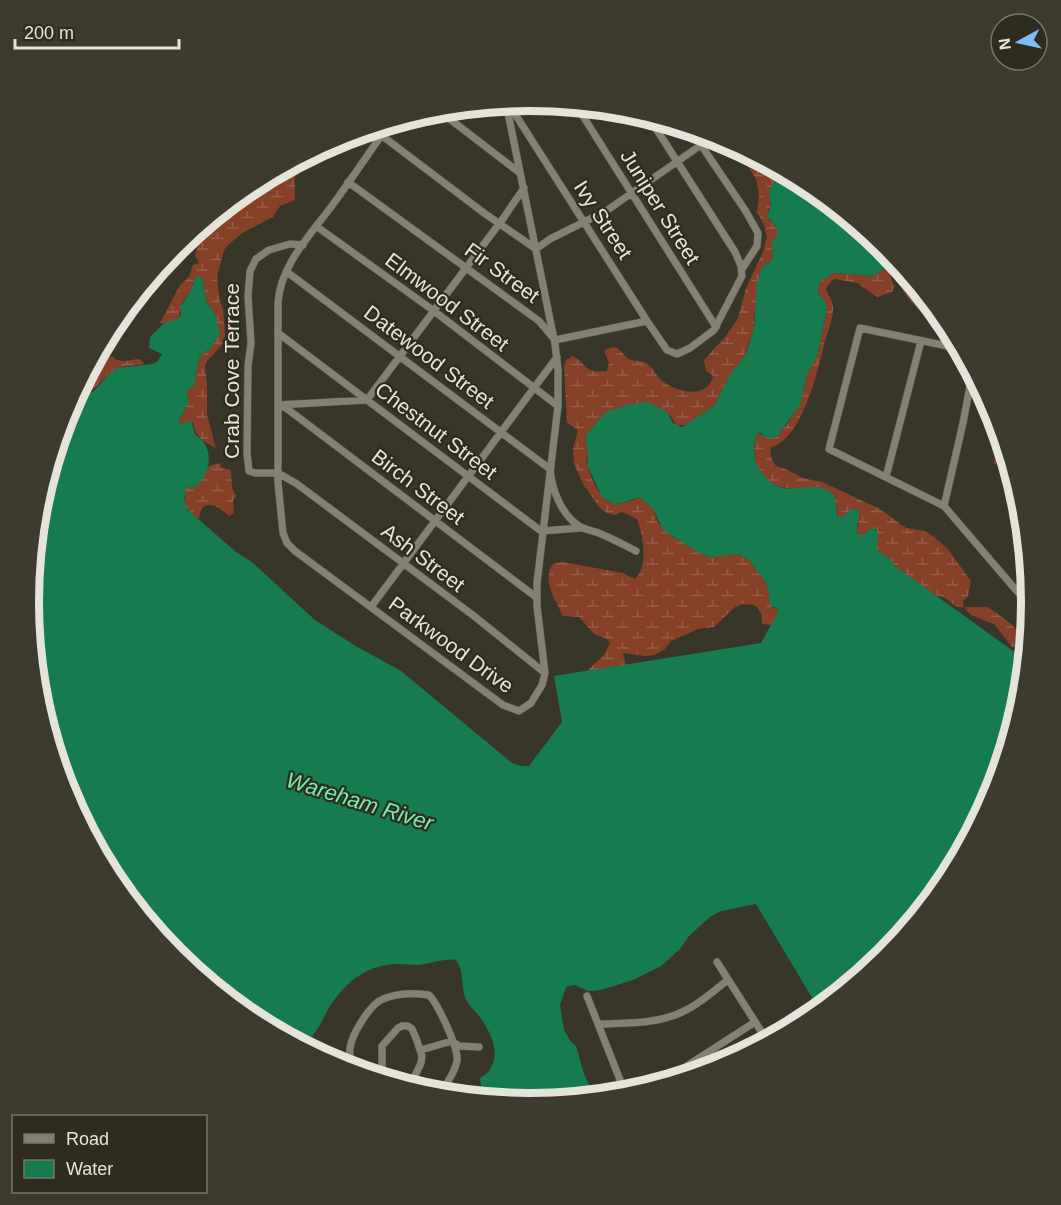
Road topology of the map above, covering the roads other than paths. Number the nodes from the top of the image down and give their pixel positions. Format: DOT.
graph roads {
  1 [pos="509,112"];
  2 [pos="513,112"];
  3 [pos="582,114"];
  4 [pos="448,118"];
  5 [pos="655,127"];
  6 [pos="381,135"];
  7 [pos="699,141"];
  8 [pos="701,145"];
  9 [pos="677,163"];
  10 [pos="520,172"];
  11 [pos="348,182"];
  12 [pos="524,188"];
  13 [pos="632,193"];
  14 [pos="586,223"];
  15 [pos="499,224"];
  16 [pos="316,226"];
  17 [pos="303,245"];
  18 [pos="536,249"];
  19 [pos="466,268"];
  20 [pos="742,269"];
  21 [pos="286,272"];
  22 [pos="434,311"];
  23 [pos="647,321"];
  24 [pos="716,327"];
  25 [pos="278,333"];
  26 [pos="555,340"];
  27 [pos="921,341"];
  28 [pos="950,347"];
  29 [pos="400,356"];
  30 [pos="557,357"];
  31 [pos="970,384"];
  32 [pos="535,388"];
  33 [pos="367,399"];
  34 [pos="278,405"];
  35 [pos="558,406"];
  36 [pos="502,432"];
  37 [pos="550,469"];
  38 [pos="278,473"];
  39 [pos="468,476"];
  40 [pos="886,477"];
  41 [pos="944,506"];
  42 [pos="435,520"];
  43 [pos="581,528"];
  44 [pos="542,531"];
  45 [pos="636,550"];
  46 [pos="404,564"];
  47 [pos="1022,596"];
  48 [pos="536,597"];
  49 [pos="371,607"];
  50 [pos="545,673"];
  51 [pos="717,962"];
  52 [pos="728,980"];
  53 [pos="587,996"];
  54 [pos="754,1022"];
  55 [pos="599,1024"];
  56 [pos="763,1035"];
  57 [pos="452,1041"];
  58 [pos="479,1047"];
  59 [pos="421,1050"];
  60 [pos="351,1060"];
  61 [pos="382,1071"];
  62 [pos="679,1071"];
  63 [pos="413,1080"];
  64 [pos="622,1086"];
  65 [pos="444,1087"];
  1 -- 10 [label="street, Parkwood Drive"];
  2 -- 14 [label="street, Ivy Street"];
  3 -- 13 [label="street, Juniper Street"];
  4 -- 10 [label="street"];
  5 -- 9 [label="street"];
  6 -- 11 [label="street, Parkwood Drive"];
  6 -- 15 [label="street"];
  7 -- 8 [label="street"];
  8 -- 9 [label="street"];
  8 -- 20 [label="street"];
  9 -- 13 [label="street"];
  9 -- 20 [label="street"];
  10 -- 12 [label="street, Parkwood Drive"];
  11 -- 16 [label="street, Parkwood Drive"];
  11 -- 19 [label="street, Fir Street"];
  12 -- 15 [label="street"];
  12 -- 18 [label="street, Parkwood Drive"];
  13 -- 14 [label="street"];
  13 -- 24 [label="street, Juniper Street"];
  14 -- 18 [label="street"];
  14 -- 23 [label="street, Ivy Street"];
  15 -- 18 [label="street"];
  15 -- 19 [label="street"];
  16 -- 17 [label="street, Parkwood Drive"];
  16 -- 22 [label="street, Elmwood Street"];
  17 -- 21 [label="street, Parkwood Drive"];
  17 -- 38 [label="street, Crab Cove Terrace"];
  18 -- 26 [label="street, Parkwood Drive"];
  19 -- 22 [label="street"];
  19 -- 26 [label="street, Fir Street"];
  20 -- 24 [label="street"];
  21 -- 25 [label="street, Parkwood Drive"];
  21 -- 29 [label="street, Datewood Street"];
  22 -- 29 [label="street"];
  22 -- 32 [label="street, Elmwood Street"];
  23 -- 24 [label="street, Ivy Street"];
  23 -- 26 [label="street"];
  25 -- 33 [label="street, Chestnut Street"];
  25 -- 34 [label="street, Parkwood Drive"];
  26 -- 30 [label="street, Parkwood Drive"];
  27 -- 28 [label="street"];
  27 -- 40 [label="street"];
  27 -- 40 [label="street"];
  29 -- 33 [label="street"];
  29 -- 36 [label="street, Datewood Street"];
  30 -- 32 [label="street"];
  30 -- 35 [label="street, Parkwood Drive"];
  31 -- 41 [label="street"];
  32 -- 35 [label="street, Elmwood Street"];
  32 -- 36 [label="street"];
  33 -- 34 [label="street"];
  33 -- 39 [label="street, Chestnut Street"];
  34 -- 38 [label="street, Parkwood Drive"];
  34 -- 42 [label="street, Birch Street"];
  35 -- 37 [label="street, Parkwood Drive"];
  36 -- 37 [label="street, Datewood Street"];
  36 -- 39 [label="street"];
  37 -- 43 [label="street"];
  37 -- 44 [label="street, Parkwood Drive"];
  38 -- 46 [label="street, Ash Street"];
  38 -- 49 [label="street, Parkwood Drive"];
  39 -- 42 [label="street"];
  39 -- 44 [label="street, Chestnut Street"];
  40 -- 41 [label="street"];
  41 -- 47 [label="street"];
  42 -- 46 [label="street"];
  42 -- 48 [label="street, Birch Street"];
  43 -- 44 [label="street"];
  43 -- 45 [label="street"];
  44 -- 48 [label="street, Parkwood Drive"];
  46 -- 49 [label="street"];
  46 -- 50 [label="street, Ash Street"];
  48 -- 50 [label="street, Parkwood Drive"];
  49 -- 50 [label="street, Parkwood Drive"];
  51 -- 52 [label="street"];
  52 -- 54 [label="street"];
  52 -- 55 [label="street"];
  53 -- 55 [label="street"];
  54 -- 56 [label="street"];
  54 -- 62 [label="street"];
  55 -- 64 [label="street"];
  57 -- 58 [label="street"];
  57 -- 59 [label="street"];
  57 -- 60 [label="street"];
  57 -- 65 [label="street"];
  59 -- 61 [label="street"];
  59 -- 63 [label="street"];
}
